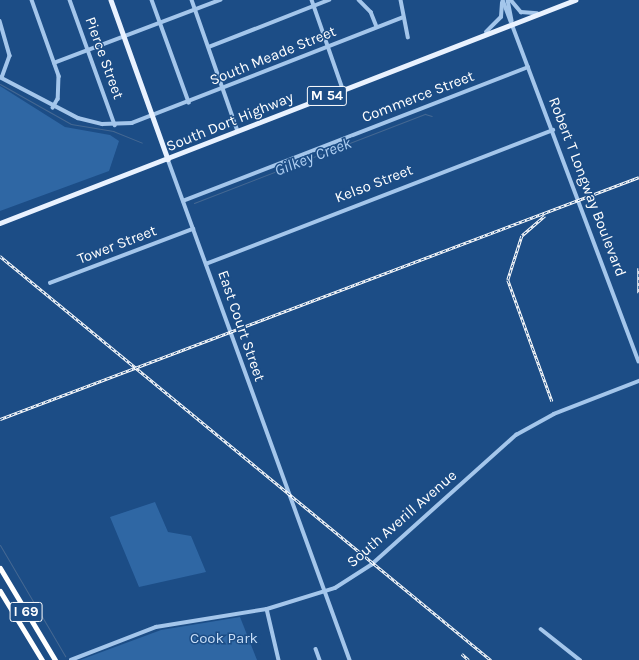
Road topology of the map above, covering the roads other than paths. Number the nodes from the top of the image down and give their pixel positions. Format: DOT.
graph roads {
  1 [pos="32,0"];
  2 [pos="70,0"];
  3 [pos="111,0"];
  4 [pos="152,0"];
  5 [pos="192,0"];
  6 [pos="220,0"];
  7 [pos="312,0"];
  8 [pos="329,0"];
  9 [pos="359,0"];
  10 [pos="401,0"];
  11 [pos="503,0"];
  12 [pos="510,0"];
  13 [pos="575,0"];
  14 [pos="567,1"];
  15 [pos="314,6"];
  16 [pos="195,10"];
  17 [pos="537,13"];
  18 [pos="402,18"];
  19 [pos="0,21"];
  20 [pos="512,22"];
  21 [pos="161,23"];
  22 [pos="377,27"];
  23 [pos="486,32"];
  24 [pos="408,37"];
  25 [pos="124,38"];
  26 [pos="209,47"];
  27 [pos="328,47"];
  28 [pos="89,51"];
  29 [pos="54,63"];
  30 [pos="528,67"];
  31 [pos="1,78"];
  32 [pos="223,88"];
  33 [pos="343,89"];
  34 [pos="189,102"];
  35 [pos="53,108"];
  36 [pos="153,116"];
  37 [pos="115,124"];
  38 [pos="553,130"];
  39 [pos="238,131"];
  40 [pos="168,159"];
  41 [pos="183,201"];
  42 [pos="0,223"];
  43 [pos="193,229"];
  44 [pos="206,264"];
  45 [pos="50,283"];
  46 [pos="639,361"];
  47 [pos="639,382"];
  48 [pos="0,568"];
  49 [pos="0,591"];
  50 [pos="325,593"];
  51 [pos="267,609"];
  52 [pos="541,628"];
  53 [pos="316,649"];
  54 [pos="54,658"];
  55 [pos="41,659"];
  56 [pos="71,660"];
  57 [pos="279,660"];
  58 [pos="320,660"];
  59 [pos="350,660"];
  60 [pos="580,660"];
  1 -- 29 [label="street"];
  2 -- 28 [label="street, Pierce Street"];
  3 -- 25 [label="main road, East Court Street"];
  4 -- 21 [label="street"];
  5 -- 16 [label="street"];
  6 -- 16 [label="street"];
  7 -- 15 [label="street"];
  8 -- 15 [label="street"];
  9 -- 22 [label="street"];
  10 -- 18 [label="street"];
  11 -- 20 [label="street, Robert T Longway Boulevard"];
  11 -- 23 [label="street"];
  12 -- 17 [label="street"];
  12 -- 20 [label="street, Robert T Longway Boulevard"];
  13 -- 14 [label="main road, M 54"];
  14 -- 17 [label="main road, M 54"];
  15 -- 26 [label="street"];
  15 -- 27 [label="street"];
  16 -- 21 [label="street"];
  16 -- 26 [label="street"];
  17 -- 20 [label="main road, M 54"];
  18 -- 22 [label="street, South Meade Street"];
  18 -- 24 [label="street"];
  19 -- 31 [label="street"];
  20 -- 23 [label="main road, South Dort Highway / M 54"];
  20 -- 30 [label="street, Robert T Longway Boulevard"];
  21 -- 25 [label="street"];
  21 -- 34 [label="street"];
  22 -- 27 [label="street, South Meade Street"];
  23 -- 33 [label="main road, South Dort Highway / M 54"];
  25 -- 28 [label="street"];
  25 -- 36 [label="main road, East Court Street"];
  26 -- 32 [label="street"];
  27 -- 32 [label="street, South Meade Street"];
  27 -- 33 [label="street"];
  28 -- 29 [label="street"];
  28 -- 37 [label="street, Pierce Street"];
  29 -- 35 [label="street"];
  30 -- 38 [label="street, Robert T Longway Boulevard"];
  30 -- 41 [label="street, Commerce Street"];
  31 -- 35 [label="street, South Meade Street"];
  32 -- 34 [label="street, South Meade Street"];
  32 -- 39 [label="street"];
  33 -- 39 [label="main road, South Dort Highway / M 54"];
  34 -- 36 [label="street, South Meade Street"];
  35 -- 37 [label="street, South Meade Street"];
  36 -- 37 [label="street, South Meade Street"];
  36 -- 40 [label="main road, East Court Street"];
  38 -- 44 [label="street, Kelso Street"];
  38 -- 46 [label="street, Robert T Longway Boulevard"];
  39 -- 40 [label="main road, South Dort Highway / M 54"];
  40 -- 41 [label="street, East Court Street"];
  40 -- 42 [label="main road, South Dort Highway / M 54"];
  41 -- 43 [label="street, East Court Street"];
  43 -- 44 [label="street, East Court Street"];
  43 -- 45 [label="street, Tower Street"];
  44 -- 50 [label="street, East Court Street"];
  47 -- 50 [label="street, South Averill Avenue"];
  48 -- 54 [label="highway, I 69"];
  49 -- 55 [label="highway, I 69"];
  50 -- 51 [label="street, South Averill Avenue"];
  50 -- 59 [label="street, East Court Street"];
  51 -- 56 [label="street, South Averill Avenue"];
  51 -- 57 [label="street"];
  52 -- 60 [label="street"];
  53 -- 58 [label="street"];
}
